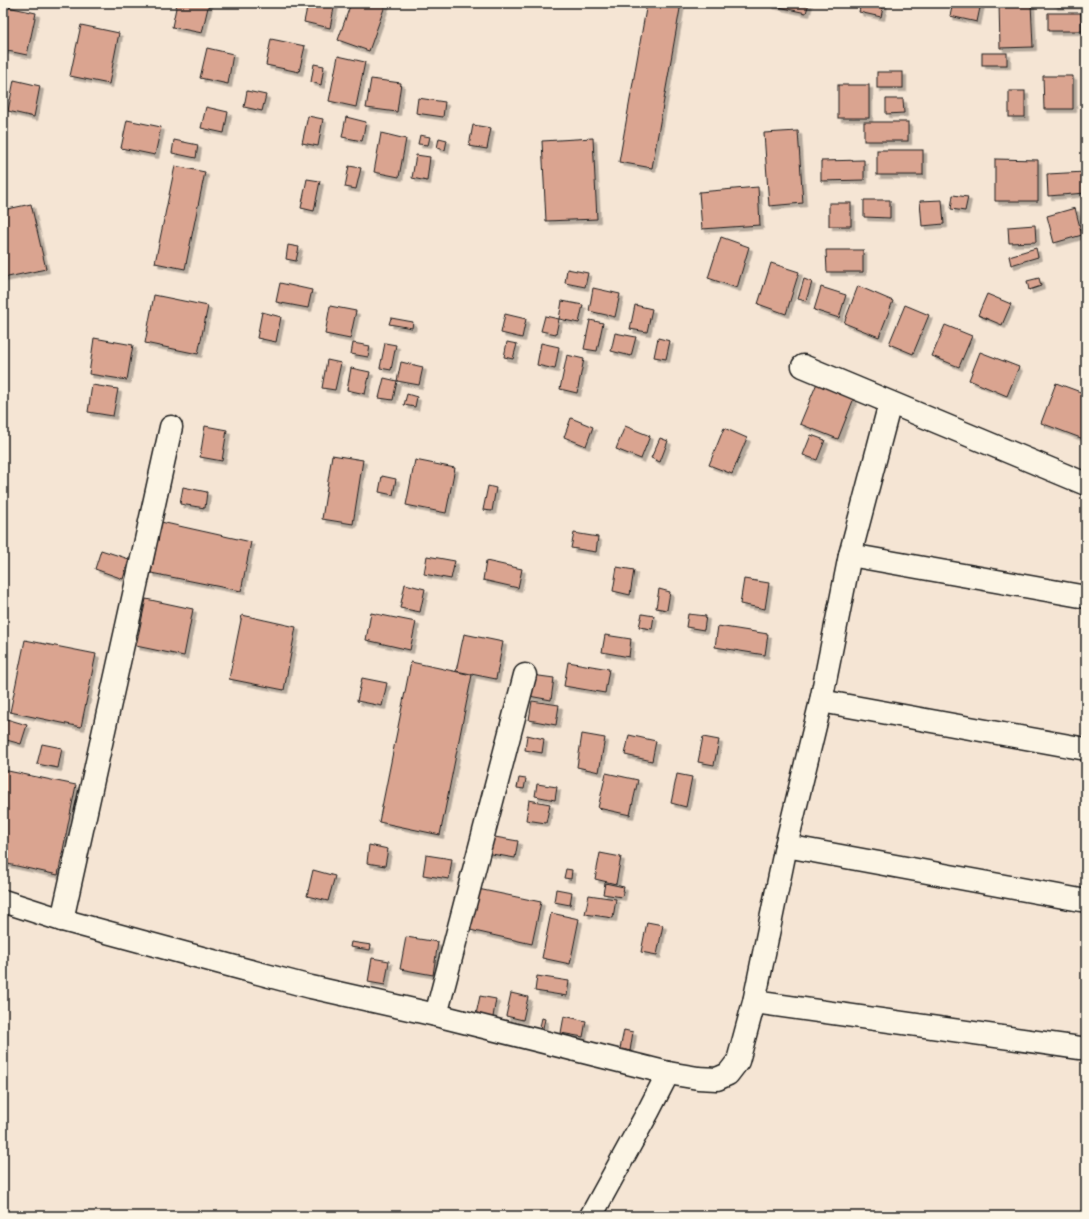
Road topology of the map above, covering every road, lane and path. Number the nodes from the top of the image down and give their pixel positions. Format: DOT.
graph roads {
  1 [pos="803,366"];
  2 [pos="890,403"];
  3 [pos="171,427"];
  4 [pos="1086,484"];
  5 [pos="850,555"];
  6 [pos="1086,597"];
  7 [pos="524,675"];
  8 [pos="820,701"];
  9 [pos="1086,749"];
  10 [pos="786,846"];
  11 [pos="3,901"];
  12 [pos="1086,901"];
  13 [pos="62,920"];
  14 [pos="754,1002"];
  15 [pos="436,1015"];
  16 [pos="1086,1048"];
  17 [pos="668,1073"];
  18 [pos="591,1216"];
  1 -- 2 [label="street"];
  2 -- 4 [label="street"];
  2 -- 5 [label="street"];
  3 -- 13 [label="street"];
  5 -- 6 [label="street"];
  5 -- 8 [label="street"];
  7 -- 15 [label="street"];
  8 -- 9 [label="street"];
  8 -- 10 [label="street"];
  10 -- 12 [label="street"];
  10 -- 14 [label="street"];
  11 -- 13 [label="street"];
  13 -- 15 [label="street"];
  14 -- 16 [label="street"];
  14 -- 17 [label="street"];
  15 -- 17 [label="street"];
  17 -- 18 [label="street"];
}
